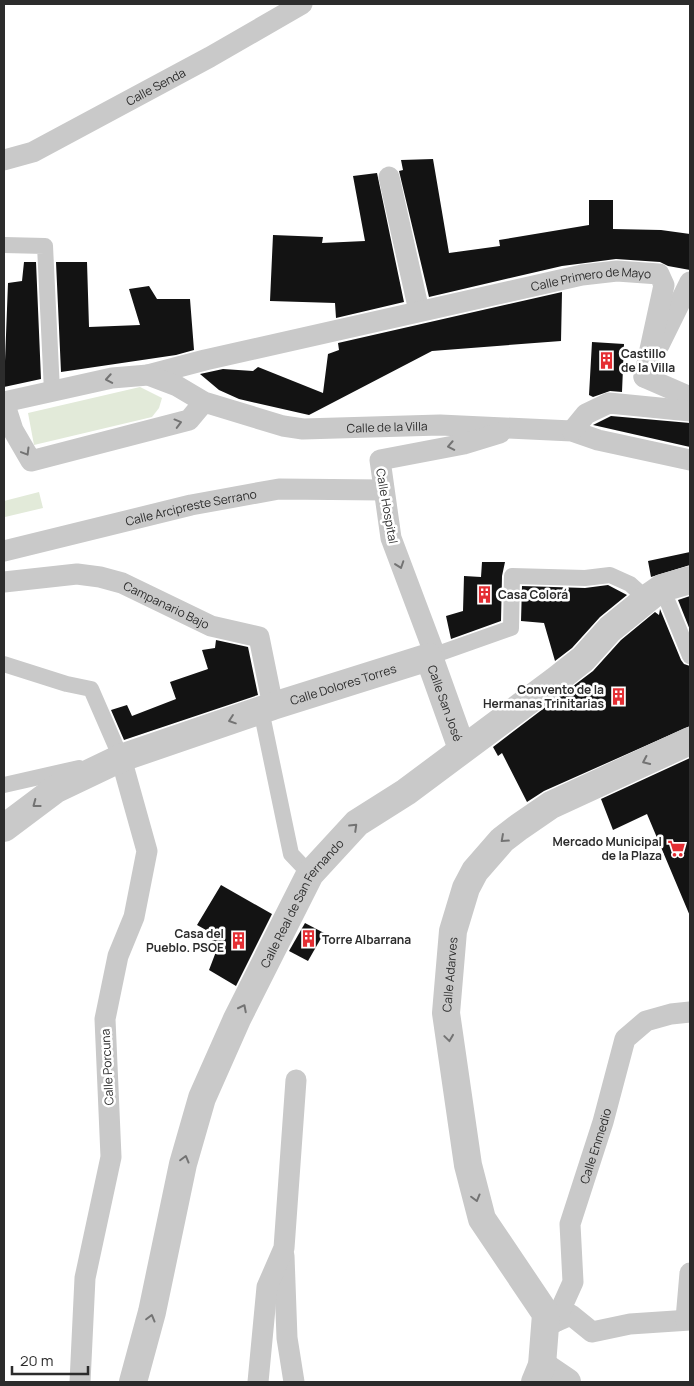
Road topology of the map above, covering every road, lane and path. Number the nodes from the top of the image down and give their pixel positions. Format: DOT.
graph roads {
  1 [pos="302,4"];
  2 [pos="4,160"];
  3 [pos="389,177"];
  4 [pos="4,245"];
  5 [pos="690,282"];
  6 [pos="420,311"];
  7 [pos="148,375"];
  8 [pos="644,377"];
  9 [pos="52,391"];
  10 [pos="690,397"];
  11 [pos="4,402"];
  12 [pos="204,402"];
  13 [pos="690,411"];
  14 [pos="515,428"];
  15 [pos="572,431"];
  16 [pos="690,460"];
  17 [pos="382,490"];
  18 [pos="4,552"];
  19 [pos="690,580"];
  20 [pos="4,582"];
  21 [pos="653,595"];
  22 [pos="432,656"];
  23 [pos="690,656"];
  24 [pos="4,664"];
  25 [pos="267,708"];
  26 [pos="690,741"];
  27 [pos="462,749"];
  28 [pos="121,758"];
  29 [pos="4,786"];
  30 [pos="4,828"];
  31 [pos="310,874"];
  32 [pos="690,1012"];
  33 [pos="296,1080"];
  34 [pos="284,1248"];
  35 [pos="690,1274"];
  36 [pos="551,1318"];
  37 [pos="688,1319"];
  38 [pos="538,1373"];
  39 [pos="80,1382"];
  40 [pos="134,1382"];
  41 [pos="258,1382"];
  42 [pos="294,1382"];
  43 [pos="567,1382"];
  1 -- 2 [label="street, Calle Senda"];
  3 -- 6 [label="street"];
  4 -- 9 [label="street"];
  5 -- 8 [label="street"];
  6 -- 7 [label="street, Calle Primero de Mayo"];
  6 -- 8 [label="street, Calle Primero de Mayo"];
  7 -- 9 [label="street, Calle de la Villa, one-way"];
  7 -- 12 [label="street, Calle de la Villa"];
  8 -- 10 [label="street"];
  9 -- 11 [label="street, Calle de la Villa"];
  11 -- 12 [label="street, Calle de la Villa, one-way"];
  12 -- 14 [label="street, Calle de la Villa"];
  13 -- 15 [label="street"];
  14 -- 15 [label="street, Calle de la Villa"];
  14 -- 17 [label="street, Calle Hospital, one-way"];
  15 -- 16 [label="street, Calle de la Villa"];
  17 -- 18 [label="street, Calle Arcipreste Serrano"];
  17 -- 22 [label="street, Calle Hospital, one-way"];
  19 -- 21 [label="street, Calle Real de San Fernando"];
  20 -- 25 [label="street, Campanario Bajo"];
  21 -- 22 [label="street, Calle Dolores Torres"];
  21 -- 23 [label="street"];
  21 -- 27 [label="street, Calle Real de San Fernando"];
  22 -- 25 [label="street, Calle Dolores Torres"];
  22 -- 27 [label="street, Calle San José"];
  24 -- 28 [label="street"];
  25 -- 28 [label="street, Calle Dolores Torres, one-way"];
  25 -- 31 [label="street"];
  26 -- 36 [label="street, Calle Adarves, one-way"];
  31 -- 27 [label="street, Calle Real de San Fernando, one-way"];
  28 -- 29 [label="street"];
  28 -- 30 [label="street, Calle Dolores Torres, one-way"];
  28 -- 39 [label="street, Calle Porcuna"];
  40 -- 31 [label="street, Calle Real de San Fernando, one-way"];
  32 -- 36 [label="street, Calle Enmedio"];
  33 -- 34 [label="street"];
  34 -- 41 [label="street"];
  34 -- 42 [label="street"];
  35 -- 37 [label="street"];
  36 -- 37 [label="street"];
  36 -- 38 [label="street"];
  38 -- 43 [label="street"];
}
